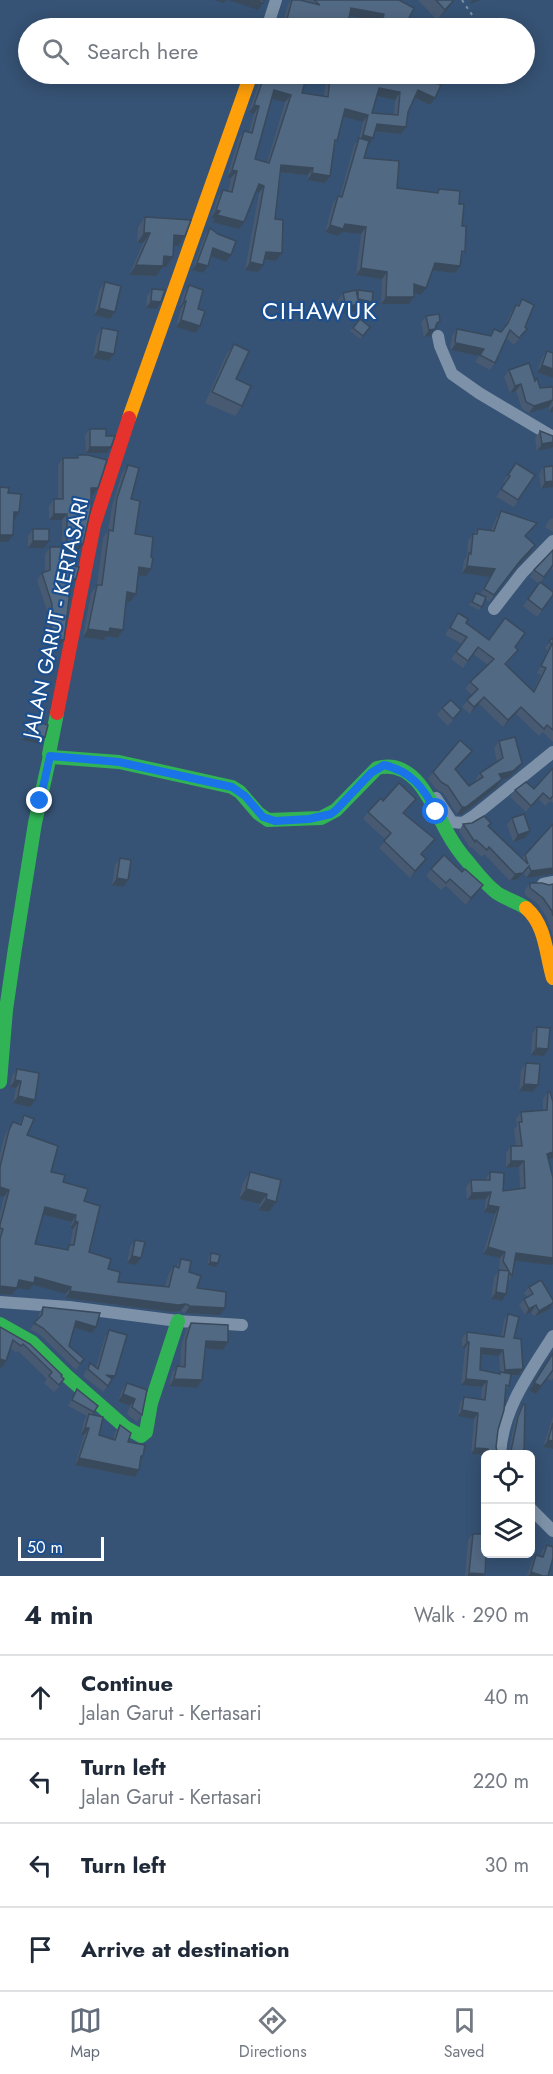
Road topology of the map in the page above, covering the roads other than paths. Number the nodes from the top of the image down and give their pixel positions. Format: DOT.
graph roads {
  1 [pos="276,0"];
  2 [pos="270,18"];
  3 [pos="247,84"];
  4 [pos="438,336"];
  5 [pos="553,437"];
  6 [pos="553,541"];
  7 [pos="494,609"];
  8 [pos="553,752"];
  9 [pos="50,756"];
  10 [pos="412,776"];
  11 [pos="553,978"];
  12 [pos="0,1082"];
  13 [pos="0,1302"];
  14 [pos="178,1321"];
  15 [pos="0,1324"];
  16 [pos="242,1325"];
  17 [pos="553,1336"];
  18 [pos="501,1450"];
  19 [pos="535,1512"];
  20 [pos="553,1531"];
  1 -- 2 [label="street"];
  3 -- 9 [label="street, JALAN GARUT - KERTASARI"];
  4 -- 5 [label="street"];
  6 -- 7 [label="street"];
  8 -- 10 [label="street"];
  9 -- 10 [label="street, JALAN GARUT - KERTASARI"];
  9 -- 12 [label="street"];
  10 -- 11 [label="street"];
  13 -- 14 [label="street"];
  14 -- 15 [label="street"];
  14 -- 16 [label="street"];
  17 -- 18 [label="street"];
  19 -- 20 [label="street"];
}
